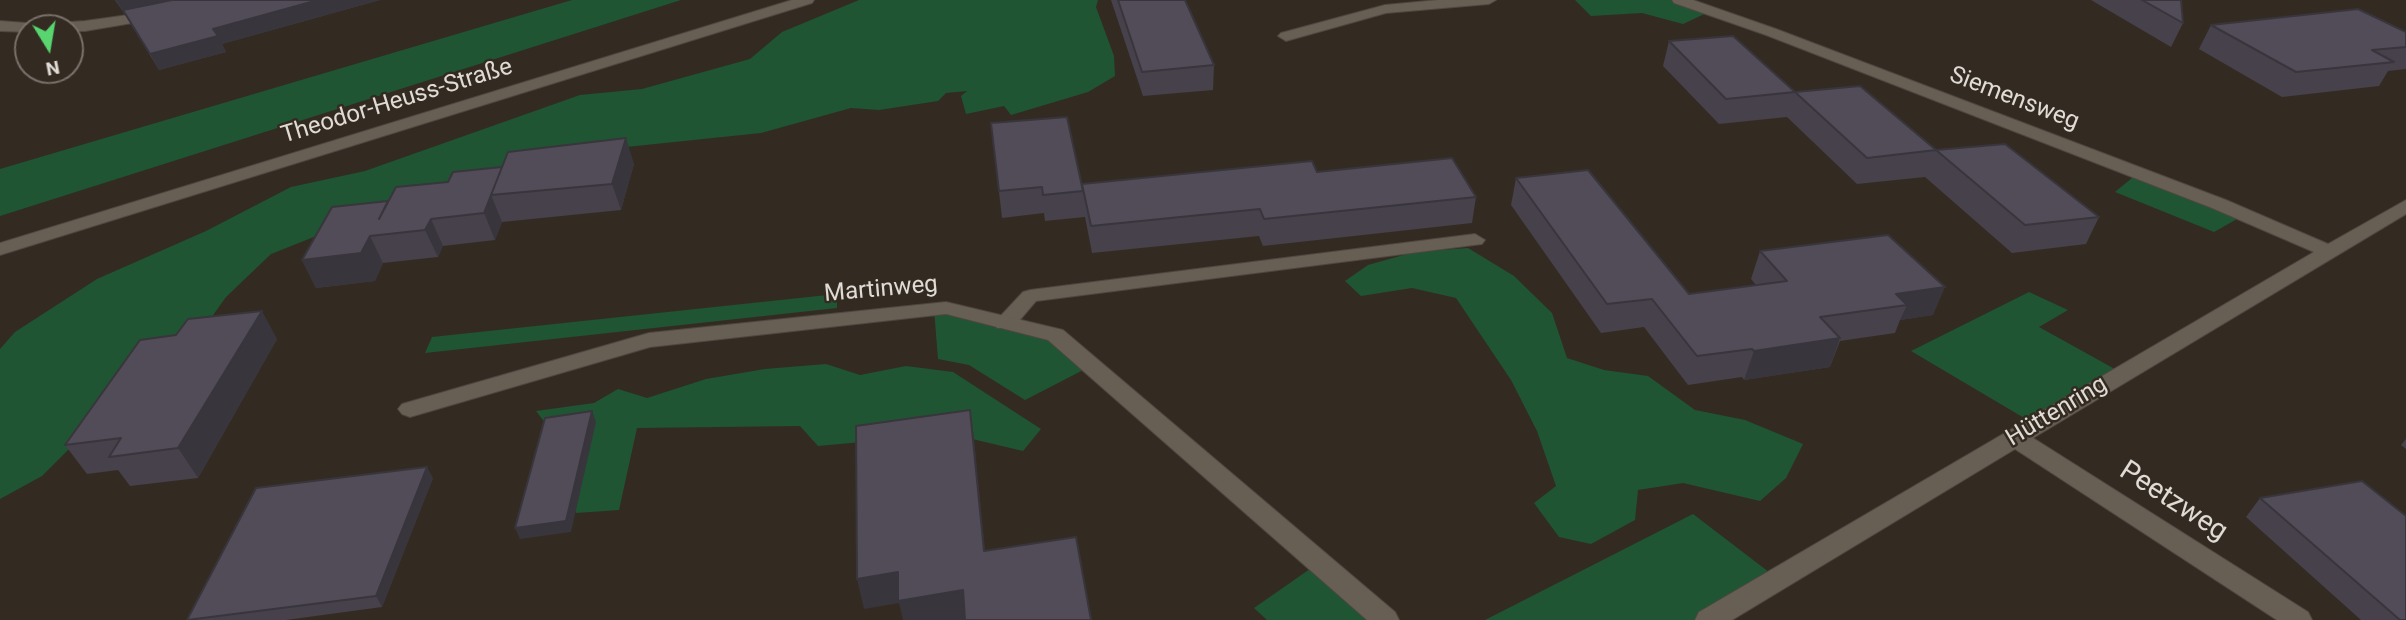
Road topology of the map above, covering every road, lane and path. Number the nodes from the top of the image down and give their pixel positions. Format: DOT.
graph roads {
  1 [pos="807,0"];
  2 [pos="1489,0"];
  3 [pos="1679,0"];
  4 [pos="174,11"];
  5 [pos="84,26"];
  6 [pos="1286,36"];
  7 [pos="2406,206"];
  8 [pos="1475,240"];
  9 [pos="0,248"];
  10 [pos="2329,251"];
  11 [pos="1005,323"];
  12 [pos="410,409"];
  13 [pos="2014,437"];
  14 [pos="1385,620"];
  15 [pos="1709,620"];
  16 [pos="2298,620"];
  1 -- 9 [label="street, Theodor-Heuss-Straße"];
  2 -- 6 [label="street"];
  3 -- 10 [label="street, Siemensweg"];
  4 -- 5 [label="street"];
  7 -- 10 [label="street, Hüttenring"];
  8 -- 11 [label="street"];
  10 -- 13 [label="street, Hüttenring"];
  11 -- 12 [label="street, Martinweg"];
  11 -- 14 [label="street, Martinweg"];
  13 -- 15 [label="street, Hüttenring"];
  13 -- 16 [label="street, Peetzweg"];
}
